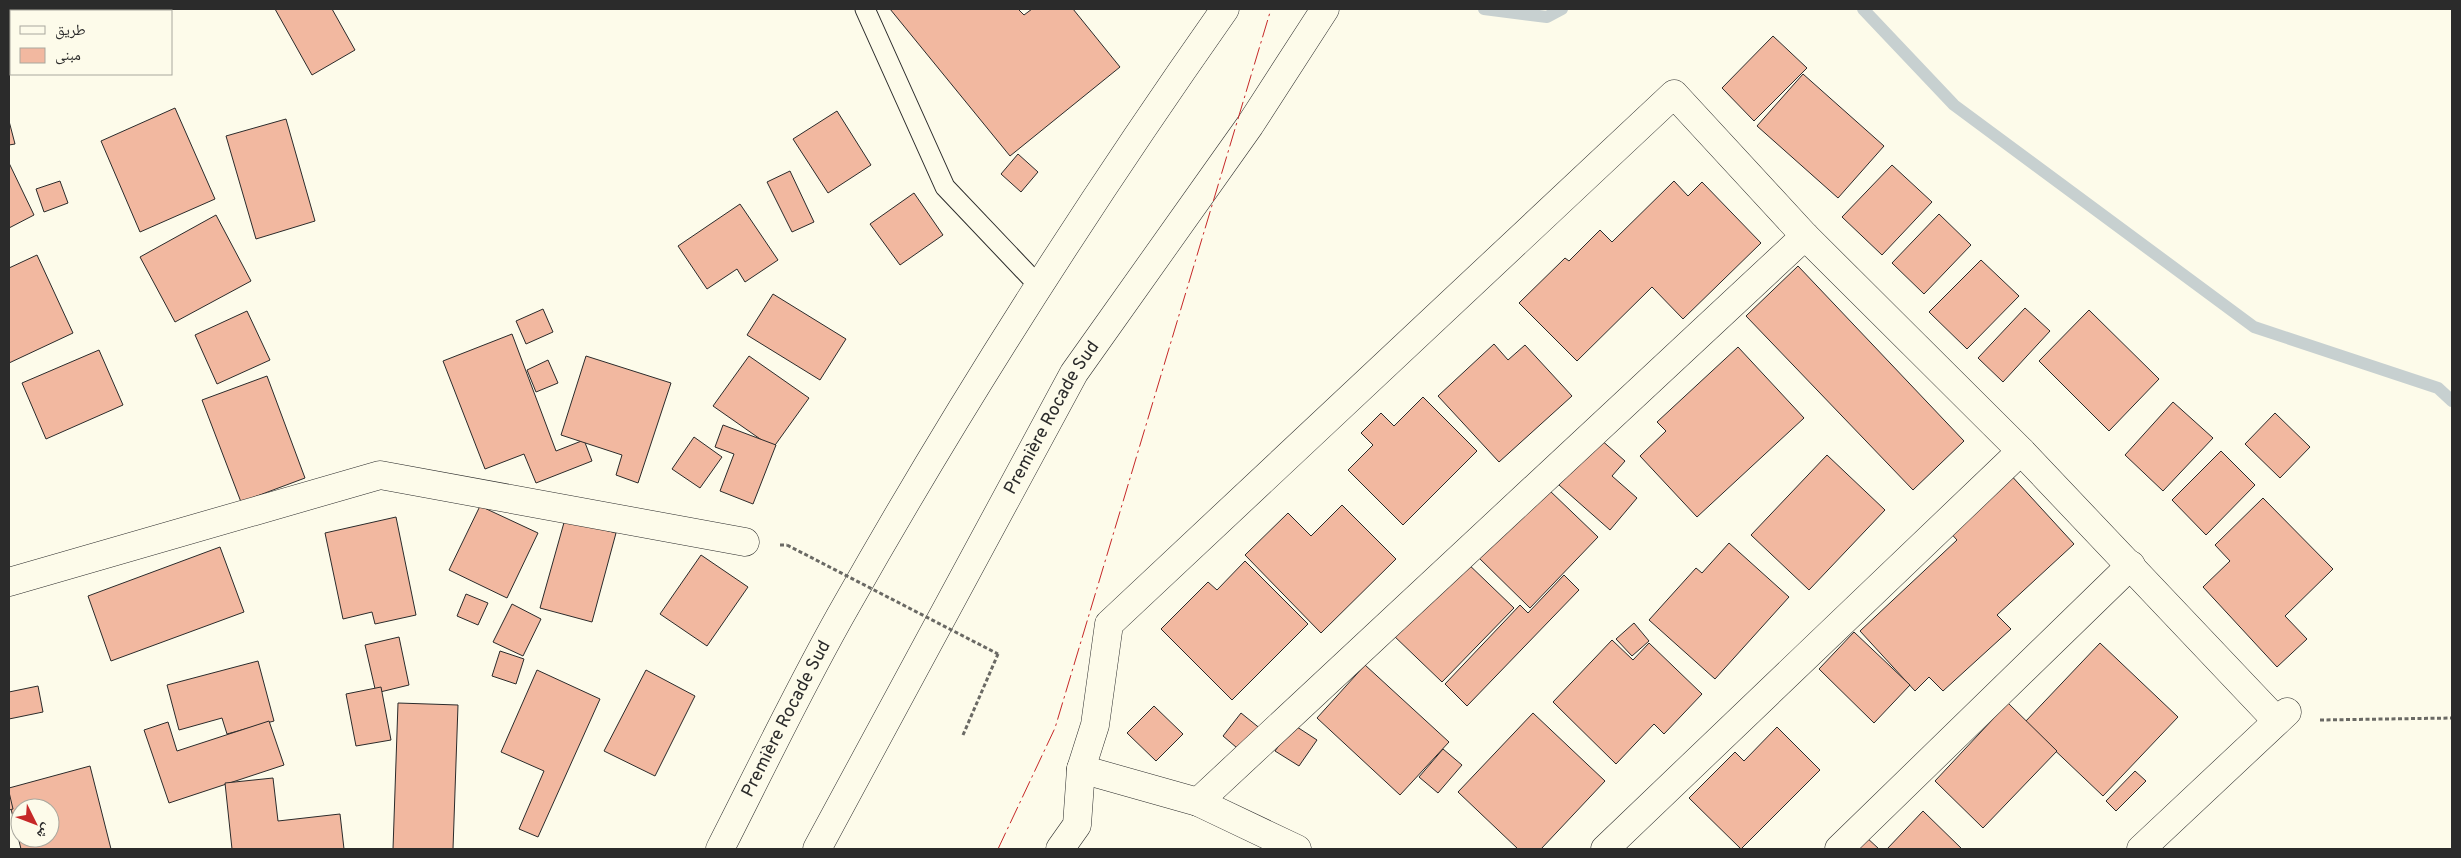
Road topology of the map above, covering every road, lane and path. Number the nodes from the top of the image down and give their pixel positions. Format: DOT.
graph roads {
  1 [pos="865,9"];
  2 [pos="1225,9"];
  3 [pos="1325,9"];
  4 [pos="1805,236"];
  5 [pos="1038,285"];
  6 [pos="2022,451"];
  7 [pos="745,542"];
  8 [pos="787,546"];
  9 [pos="2131,565"];
  10 [pos="9,582"];
  11 [pos="2282,716"];
  12 [pos="2452,718"];
  13 [pos="963,735"];
  14 [pos="1081,769"];
  15 [pos="1198,802"];
  16 [pos="720,849"];
  17 [pos="817,849"];
  18 [pos="1060,849"];
  19 [pos="1297,849"];
  20 [pos="1605,849"];
  21 [pos="1840,849"];
  22 [pos="2141,849"];
  1 -- 5 [label="lane"];
  2 -- 5 [label="main road, Première Rocade Sud"];
  3 -- 17 [label="main road, Première Rocade Sud"];
  4 -- 6 [label="main road"];
  4 -- 14 [label="main road"];
  4 -- 15 [label="main road"];
  5 -- 16 [label="main road, Première Rocade Sud"];
  6 -- 9 [label="main road"];
  6 -- 20 [label="main road"];
  7 -- 10 [label="main road"];
  8 -- 13 [label="path, bridge"];
  9 -- 11 [label="main road"];
  9 -- 21 [label="main road"];
  11 -- 12 [label="path"];
  11 -- 22 [label="main road"];
  14 -- 15 [label="main road"];
  14 -- 18 [label="main road"];
  15 -- 19 [label="main road"];
}
